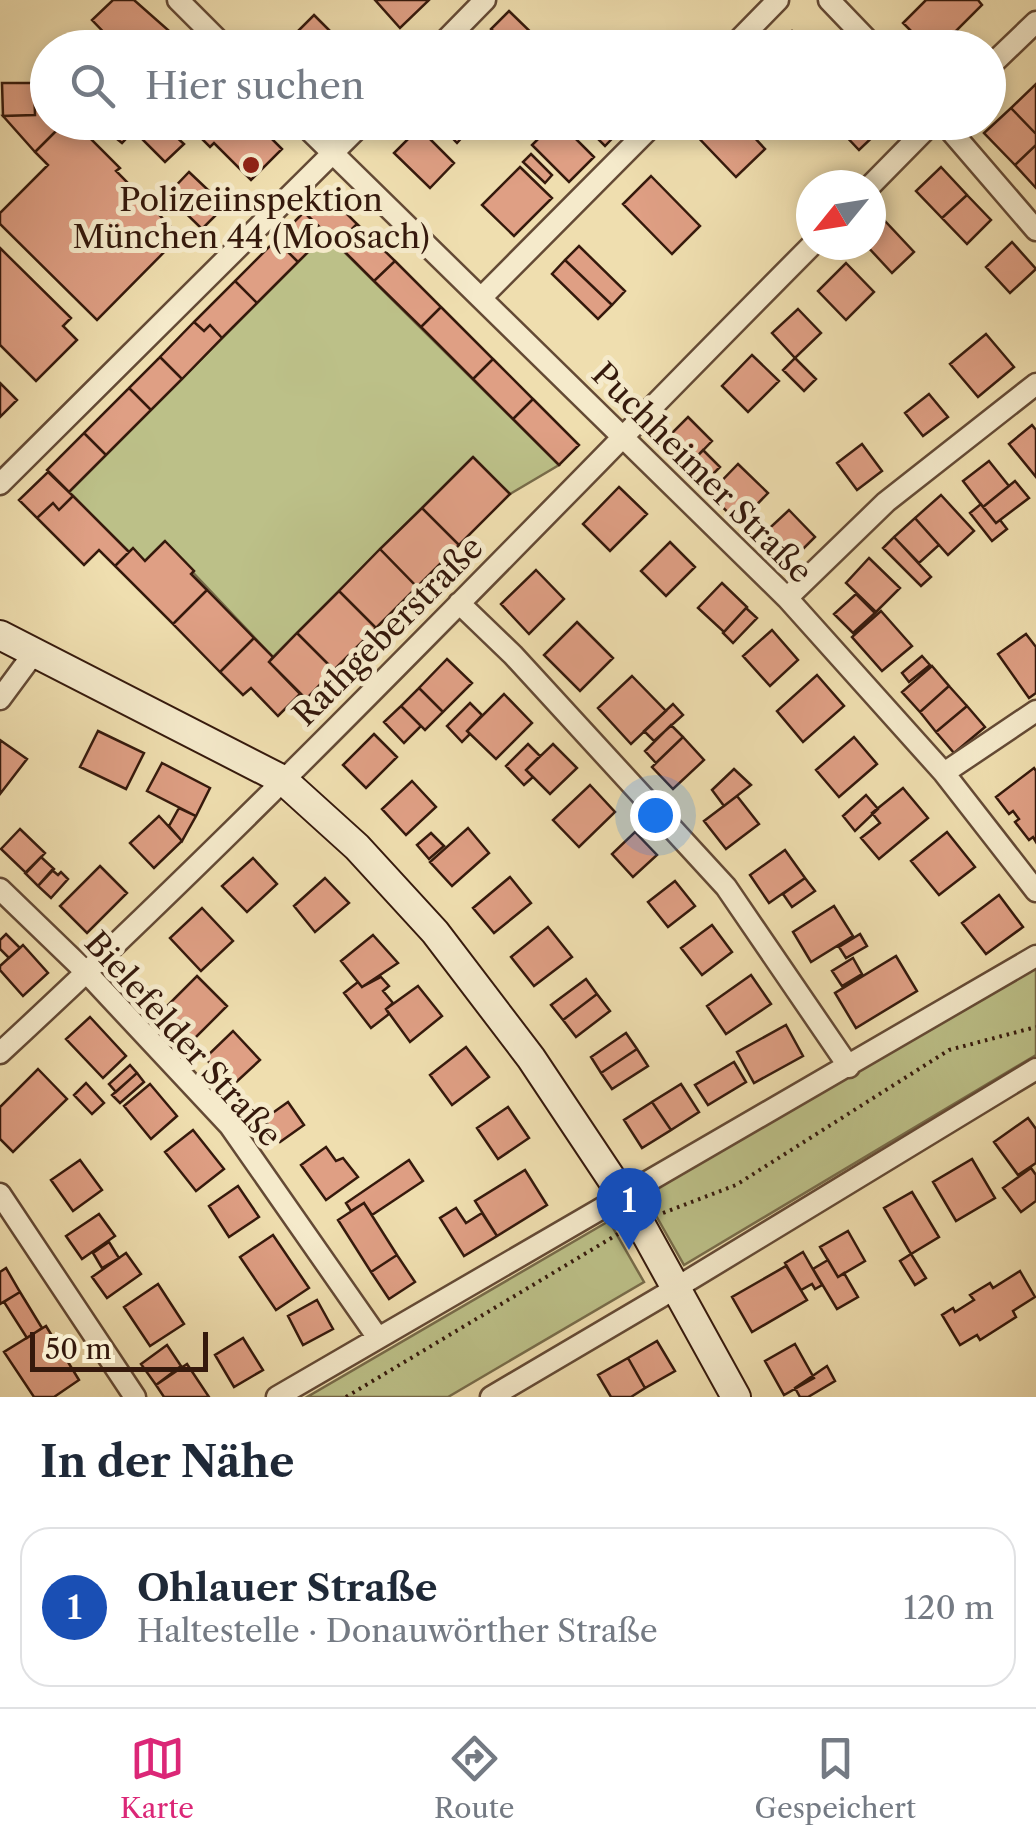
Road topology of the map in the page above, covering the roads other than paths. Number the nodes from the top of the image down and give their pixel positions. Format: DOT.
graph roads {
  1 [pos="178,0"];
  2 [pos="486,0"];
  3 [pos="778,0"];
  4 [pos="828,0"];
  5 [pos="1036,22"];
  6 [pos="208,30"];
  7 [pos="456,30"];
  8 [pos="749,30"];
  9 [pos="857,30"];
  10 [pos="1006,51"];
  11 [pos="319,140"];
  12 [pos="347,140"];
  13 [pos="638,140"];
  14 [pos="915,140"];
  15 [pos="958,140"];
  16 [pos="333,154"];
  17 [pos="886,170"];
  18 [pos="1036,230"];
  19 [pos="797,260"];
  20 [pos="482,297"];
  21 [pos="1036,384"];
  22 [pos="622,437"];
  23 [pos="0,484"];
  24 [pos="787,598"];
  25 [pos="459,602"];
  26 [pos="0,635"];
  27 [pos="34,653"];
  28 [pos="0,699"];
  29 [pos="1036,711"];
  30 [pos="944,773"];
  31 [pos="283,780"];
  32 [pos="0,889"];
  33 [pos="1036,890"];
  34 [pos="1036,956"];
  35 [pos="87,972"];
  36 [pos="0,1053"];
  37 [pos="849,1066"];
  38 [pos="1036,1069"];
  39 [pos="0,1194"];
  40 [pos="623,1196"];
  41 [pos="676,1288"];
  42 [pos="378,1338"];
  43 [pos="135,1397"];
  44 [pos="277,1397"];
  45 [pos="491,1397"];
  46 [pos="736,1397"];
  1 -- 6 [label="street"];
  2 -- 7 [label="street"];
  3 -- 8 [label="street"];
  4 -- 9 [label="street"];
  5 -- 10 [label="street"];
  11 -- 16 [label="street, Puchheimer Straße"];
  12 -- 16 [label="street"];
  13 -- 20 [label="street"];
  14 -- 17 [label="street"];
  15 -- 18 [label="street"];
  16 -- 20 [label="street, Puchheimer Straße"];
  16 -- 23 [label="street"];
  19 -- 22 [label="street, Rathgeberstraße"];
  20 -- 22 [label="street, Puchheimer Straße"];
  21 -- 24 [label="street"];
  22 -- 24 [label="street, Puchheimer Straße"];
  22 -- 25 [label="street, Rathgeberstraße"];
  24 -- 30 [label="street, Puchheimer Straße"];
  25 -- 31 [label="street, Rathgeberstraße"];
  25 -- 37 [label="street"];
  26 -- 27 [label="street"];
  27 -- 28 [label="street"];
  27 -- 31 [label="street"];
  29 -- 30 [label="street"];
  30 -- 33 [label="street, Puchheimer Straße"];
  31 -- 35 [label="street, Rathgeberstraße"];
  31 -- 40 [label="street"];
  32 -- 35 [label="street, Bielefelder Straße"];
  34 -- 37 [label="street"];
  35 -- 36 [label="street, Rathgeberstraße"];
  35 -- 42 [label="street, Bielefelder Straße"];
  37 -- 40 [label="street"];
  38 -- 41 [label="street"];
  39 -- 43 [label="street"];
  40 -- 41 [label="street"];
  40 -- 42 [label="street"];
  41 -- 45 [label="street"];
  41 -- 46 [label="street"];
  42 -- 44 [label="street"];
}
